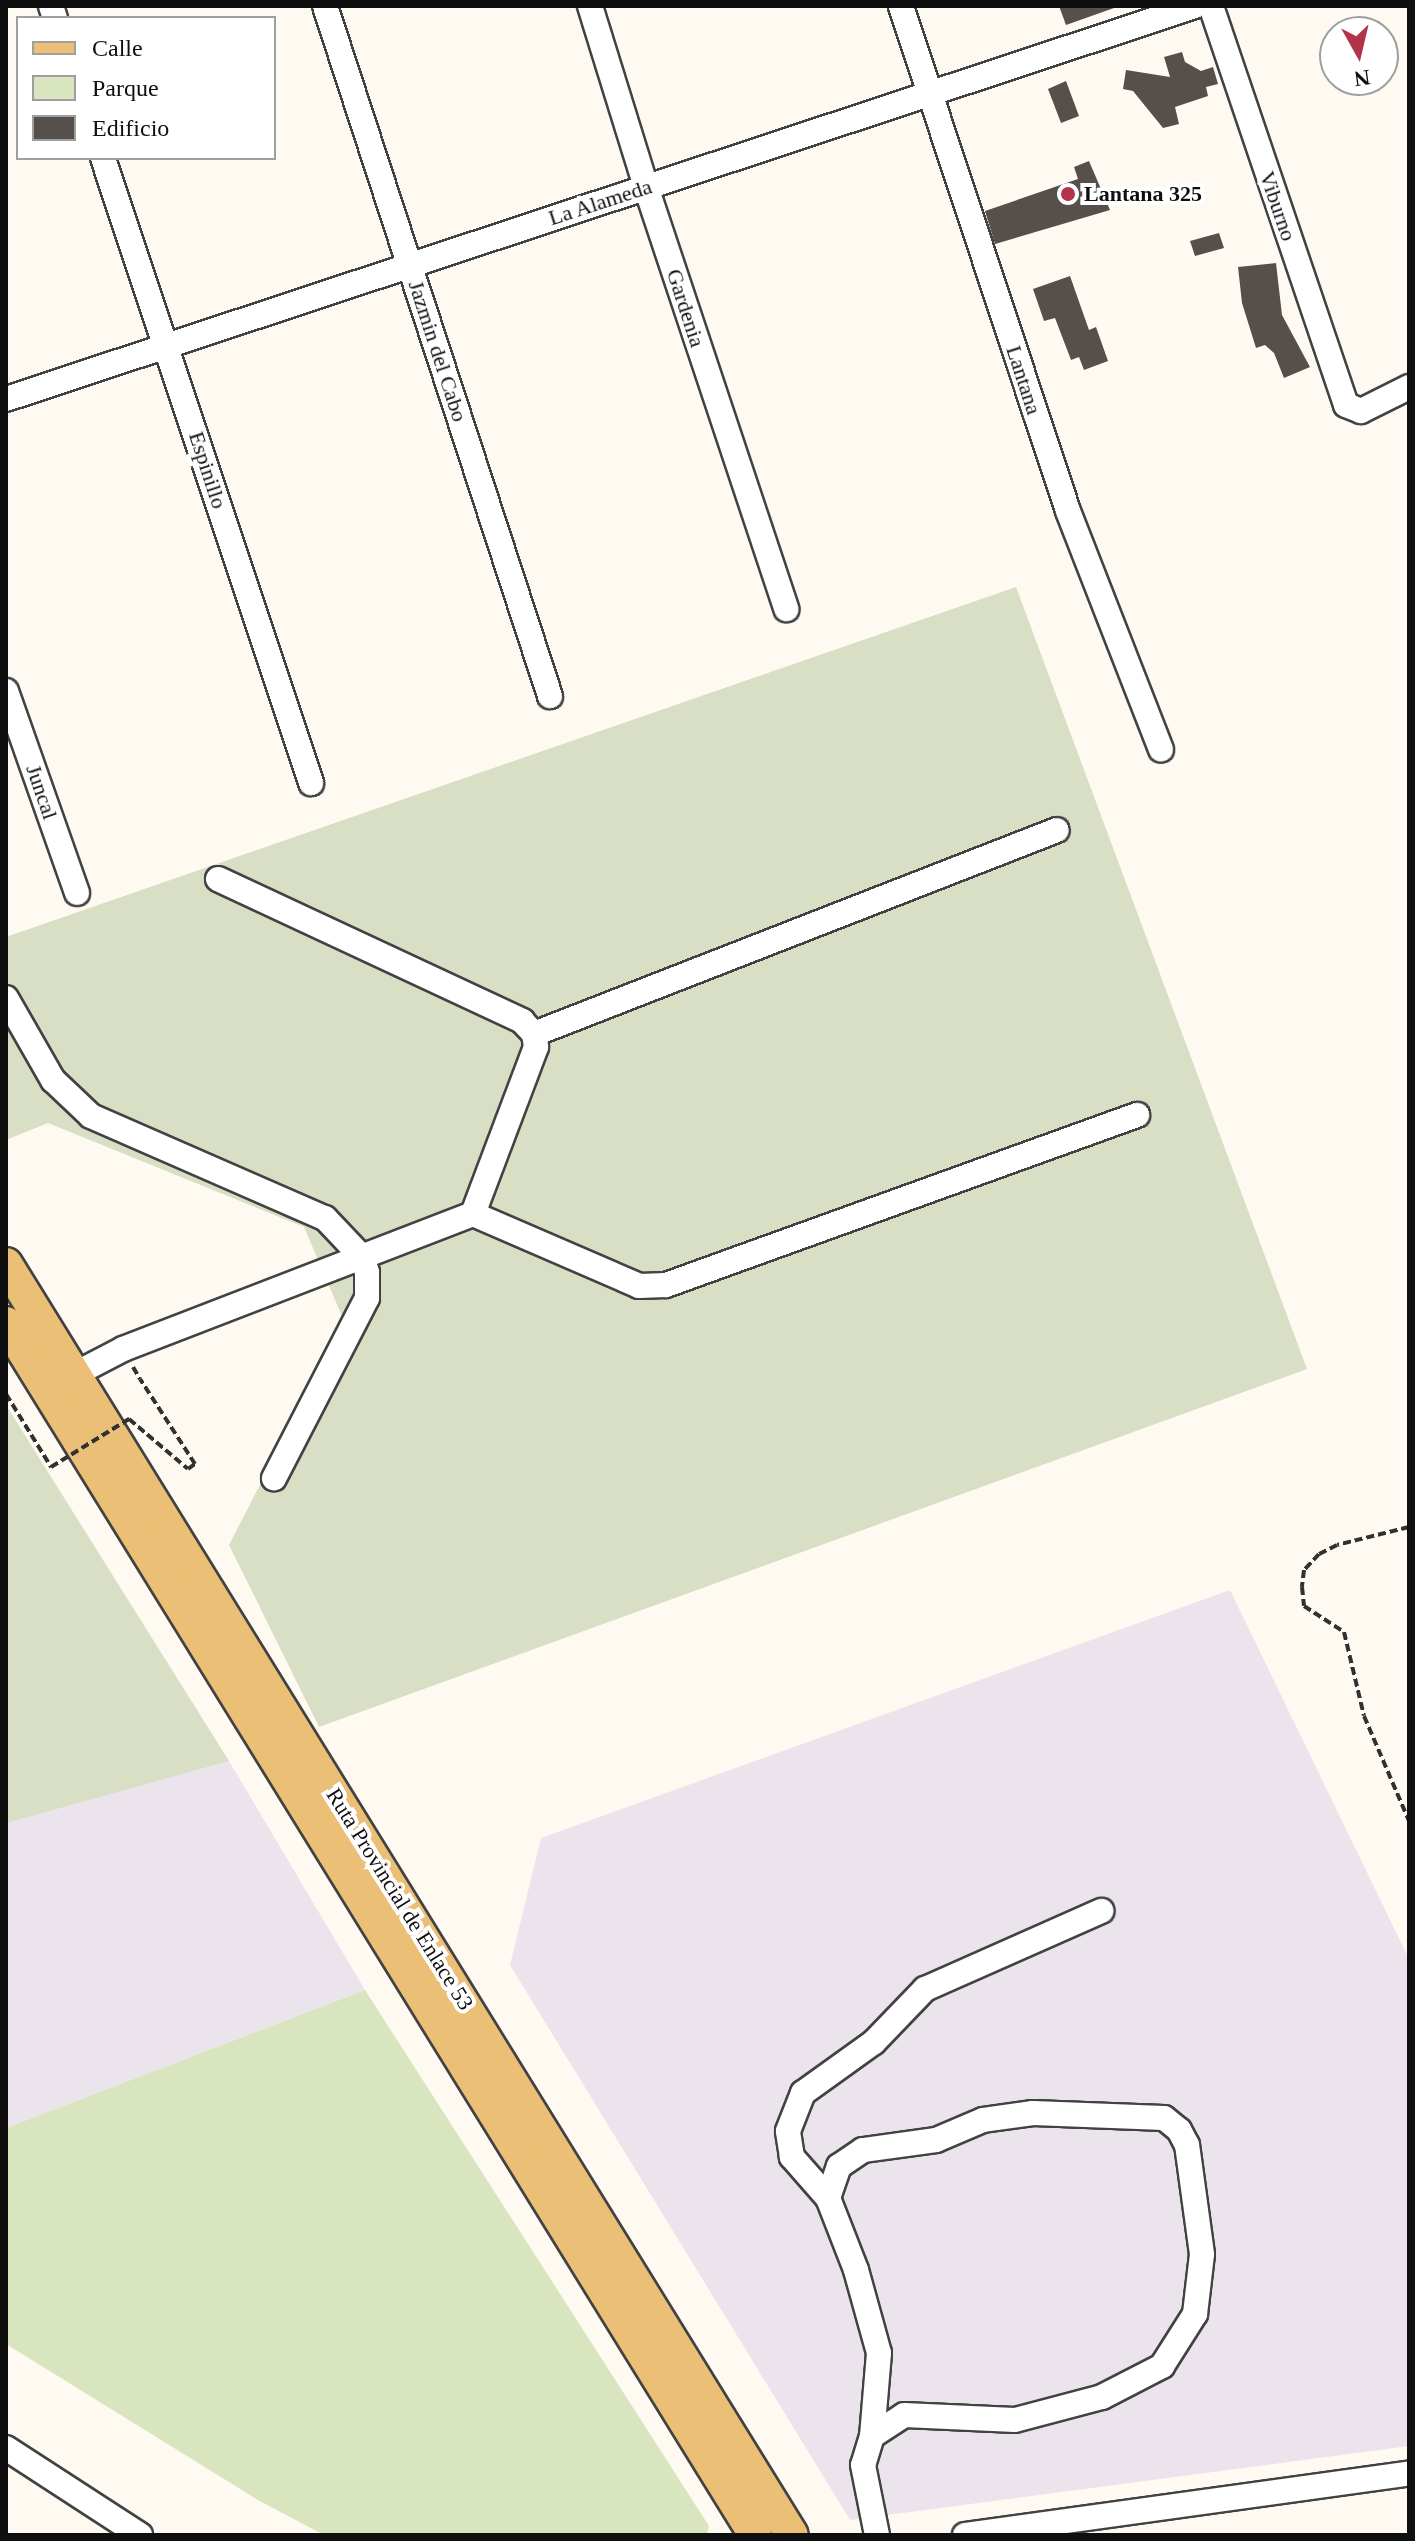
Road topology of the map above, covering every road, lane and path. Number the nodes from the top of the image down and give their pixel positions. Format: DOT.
graph roads {
  1 [pos="325,6"];
  2 [pos="590,6"];
  3 [pos="901,6"];
  4 [pos="1195,6"];
  5 [pos="1211,6"];
  6 [pos="929,94"];
  7 [pos="104,160"];
  8 [pos="646,187"];
  9 [pos="410,265"];
  10 [pos="167,346"];
  11 [pos="1409,387"];
  12 [pos="6,399"];
  13 [pos="786,609"];
  14 [pos="6,691"];
  15 [pos="550,696"];
  16 [pos="1161,749"];
  17 [pos="311,783"];
  18 [pos="1057,830"];
  19 [pos="218,879"];
  20 [pos="77,893"];
  21 [pos="6,998"];
  22 [pos="534,1034"];
  23 [pos="1137,1115"];
  24 [pos="473,1214"];
  25 [pos="362,1257"];
  26 [pos="6,1264"];
  27 [pos="6,1323"];
  28 [pos="75,1374"];
  29 [pos="140,1379"];
  30 [pos="6,1394"];
  31 [pos="274,1478"];
  32 [pos="1409,1527"];
  33 [pos="1409,1821"];
  34 [pos="1101,1911"];
  35 [pos="828,2198"];
  36 [pos="872,2436"];
  37 [pos="6,2448"];
  38 [pos="1409,2473"];
  39 [pos="140,2535"];
  40 [pos="755,2535"];
  41 [pos="792,2535"];
  42 [pos="877,2535"];
  43 [pos="965,2535"];
  1 -- 9 [label="street, Jazmin del Cabo"];
  2 -- 8 [label="street, Gardenia"];
  3 -- 6 [label="street, Lantana"];
  4 -- 6 [label="street, La Alameda"];
  5 -- 11 [label="street, Viburno"];
  6 -- 8 [label="street, La Alameda"];
  6 -- 16 [label="street, Lantana"];
  7 -- 10 [label="street, Espinillo"];
  8 -- 9 [label="street, La Alameda"];
  8 -- 13 [label="street, Gardenia"];
  9 -- 10 [label="street, La Alameda"];
  9 -- 15 [label="street, Jazmin del Cabo"];
  10 -- 12 [label="street, La Alameda"];
  10 -- 17 [label="street, Espinillo"];
  14 -- 20 [label="street, Juncal"];
  18 -- 22 [label="street"];
  19 -- 22 [label="street"];
  21 -- 25 [label="street"];
  22 -- 24 [label="street"];
  23 -- 24 [label="street"];
  24 -- 25 [label="street"];
  25 -- 28 [label="street"];
  25 -- 31 [label="street"];
  26 -- 28 [label="main road, Ruta Provincial de Enlace 53"];
  27 -- 40 [label="main road, Ruta Provincial de Enlace 53"];
  28 -- 41 [label="main road, Ruta Provincial de Enlace 53"];
  29 -- 30 [label="path, bridge"];
  32 -- 33 [label="path"];
  34 -- 35 [label="street"];
  35 -- 36 [label="street"];
  35 -- 36 [label="street"];
  36 -- 42 [label="street"];
  37 -- 39 [label="street"];
  38 -- 43 [label="street"];
}
